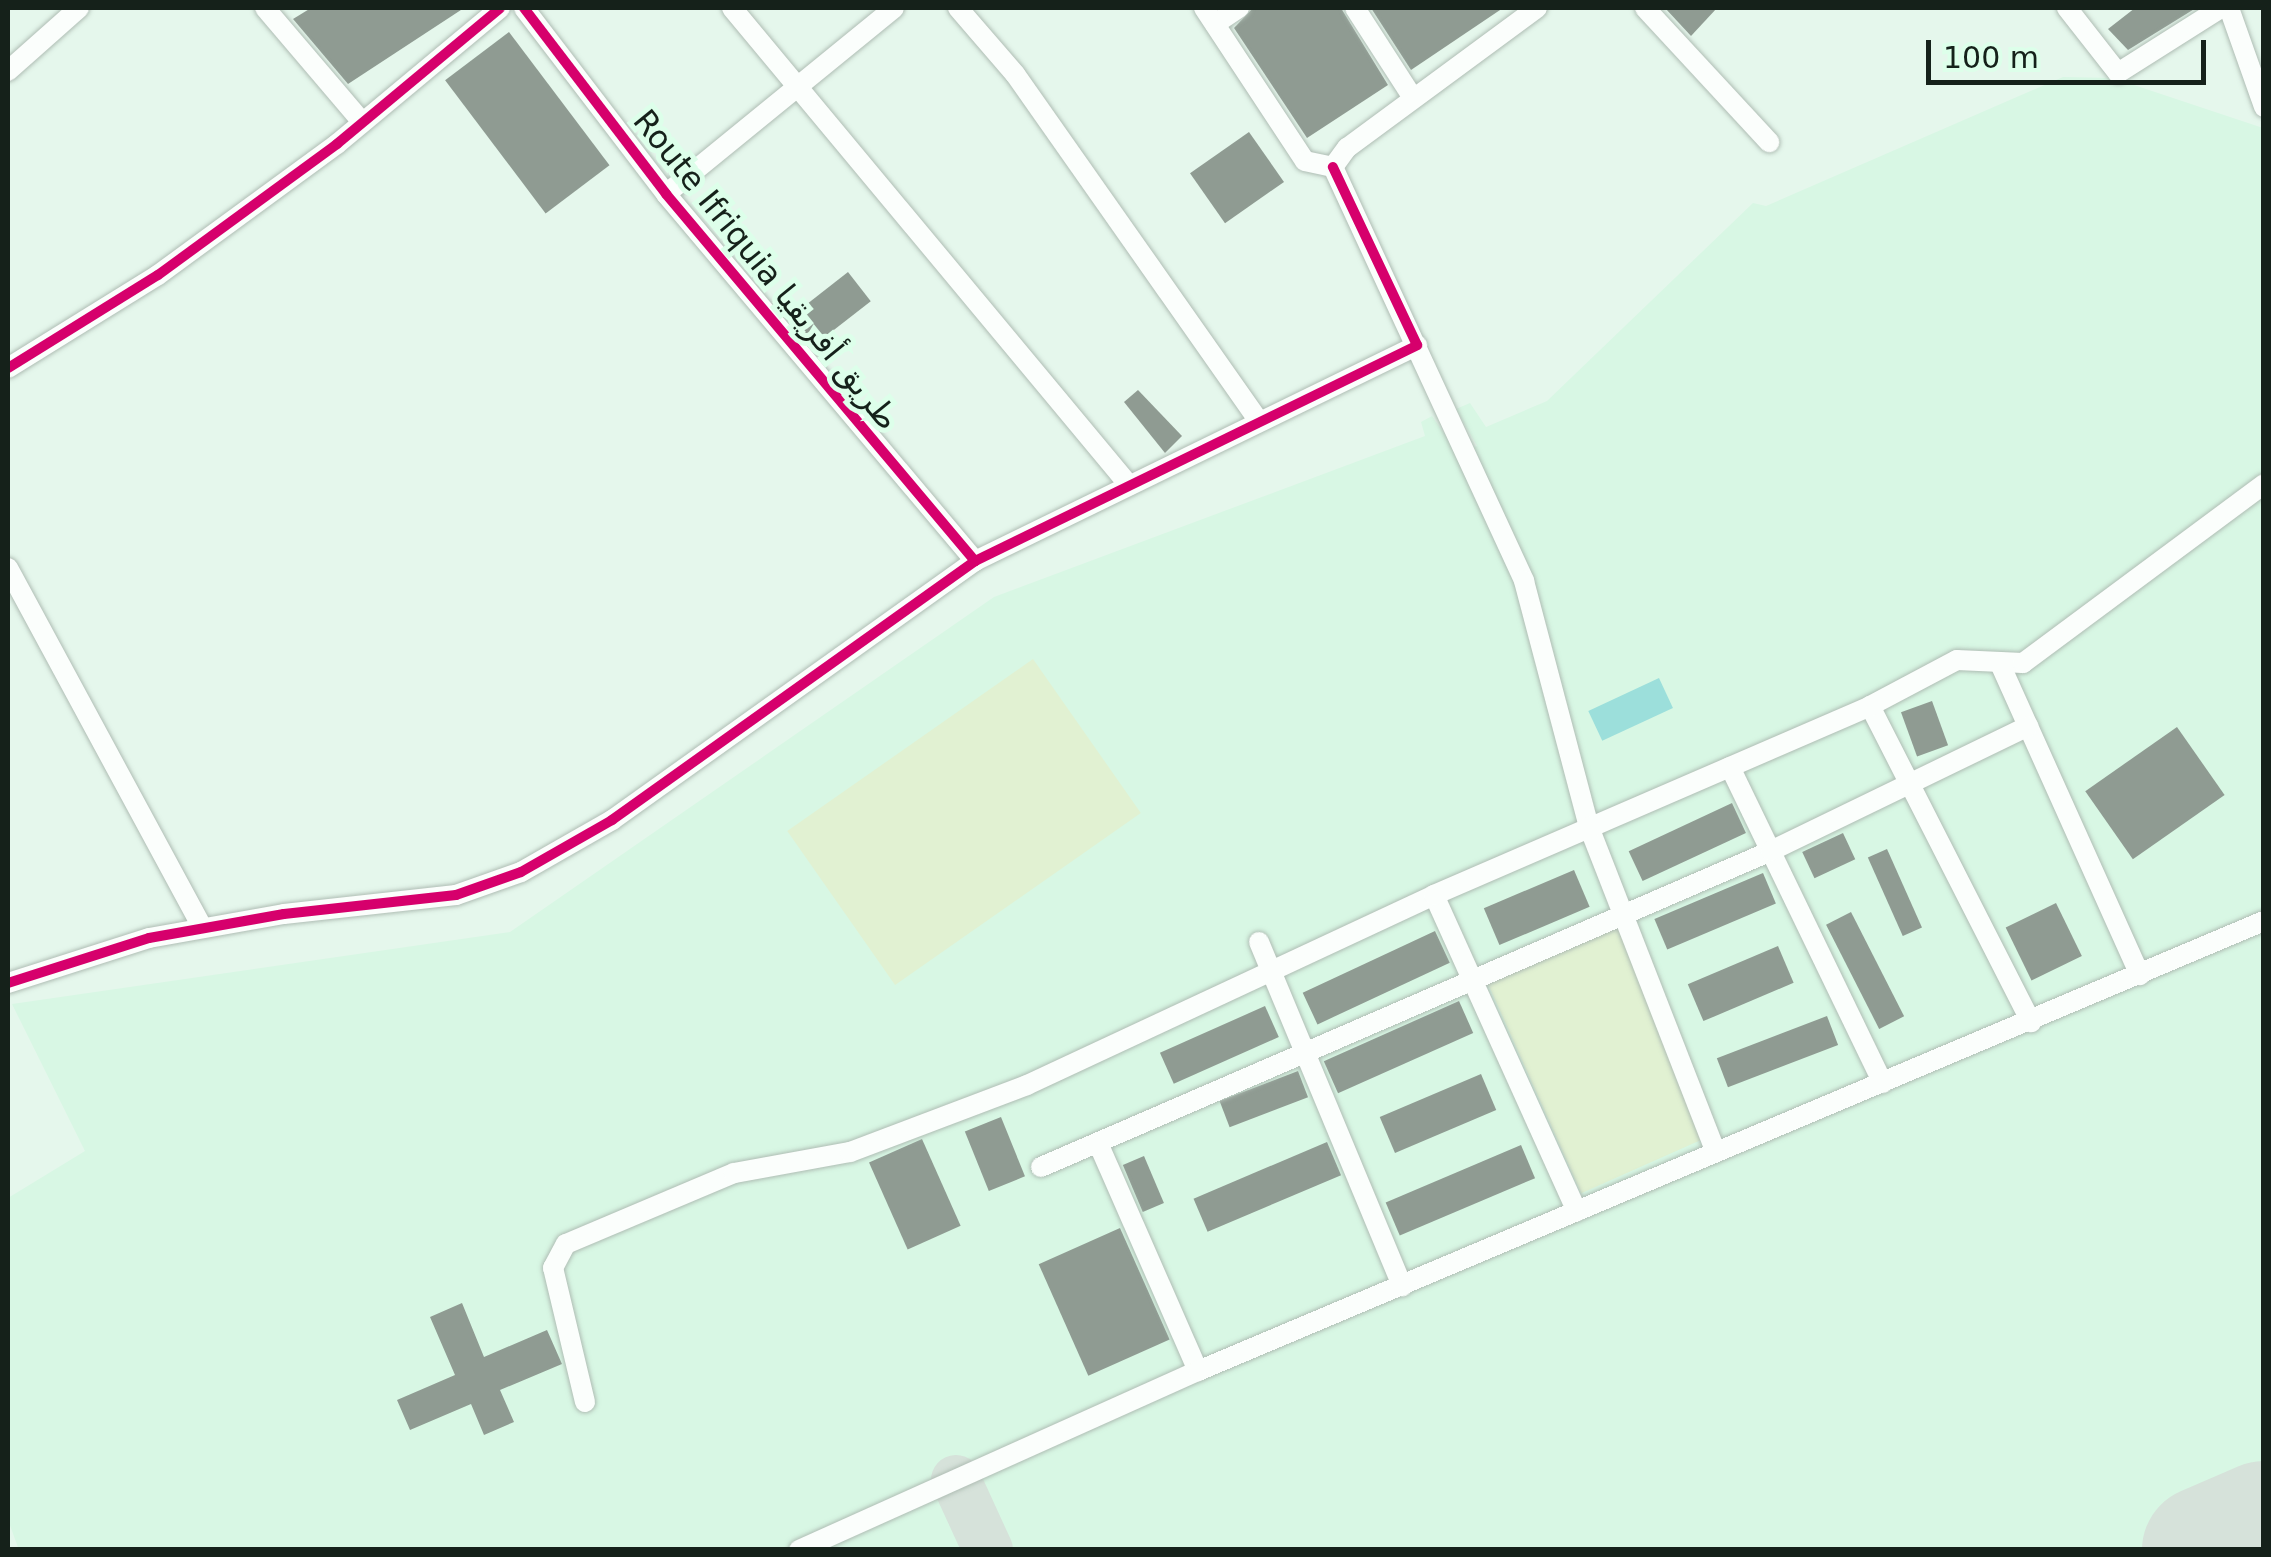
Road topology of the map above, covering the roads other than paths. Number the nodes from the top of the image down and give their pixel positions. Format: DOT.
graph roads {
  1 [pos="265,8"];
  2 [pos="500,8"];
  3 [pos="524,8"];
  4 [pos="732,8"];
  5 [pos="894,8"];
  6 [pos="958,8"];
  7 [pos="1239,8"];
  8 [pos="1355,8"];
  9 [pos="1537,8"];
  10 [pos="1645,8"];
  11 [pos="2067,8"];
  12 [pos="2220,8"];
  13 [pos="2229,8"];
  14 [pos="66,12"];
  15 [pos="1210,16"];
  16 [pos="8,71"];
  17 [pos="796,89"];
  18 [pos="1412,98"];
  19 [pos="2264,108"];
  20 [pos="362,122"];
  21 [pos="1768,142"];
  22 [pos="1333,167"];
  23 [pos="666,194"];
  24 [pos="1418,345"];
  25 [pos="8,368"];
  26 [pos="1259,421"];
  27 [pos="2264,484"];
  28 [pos="1129,485"];
  29 [pos="974,561"];
  30 [pos="8,568"];
  31 [pos="2001,666"];
  32 [pos="1870,706"];
  33 [pos="2028,726"];
  34 [pos="1730,767"];
  35 [pos="1910,786"];
  36 [pos="1588,827"];
  37 [pos="1770,850"];
  38 [pos="1434,896"];
  39 [pos="1622,916"];
  40 [pos="2264,920"];
  41 [pos="202,927"];
  42 [pos="1259,942"];
  43 [pos="1273,973"];
  44 [pos="2140,975"];
  45 [pos="1473,980"];
  46 [pos="8,983"];
  47 [pos="2032,1022"];
  48 [pos="1305,1052"];
  49 [pos="1883,1083"];
  50 [pos="1098,1143"];
  51 [pos="1716,1152"];
  52 [pos="1042,1168"];
  53 [pos="1578,1211"];
  54 [pos="1402,1286"];
  55 [pos="1198,1370"];
  56 [pos="585,1402"];
  57 [pos="799,1550"];
  1 -- 20 [label="street"];
  2 -- 20 [label="street"];
  3 -- 23 [label="street, Route Ifriquia طريق أفريقيا"];
  4 -- 17 [label="street"];
  5 -- 17 [label="street"];
  6 -- 26 [label="street"];
  7 -- 15 [label="street"];
  8 -- 18 [label="street"];
  9 -- 18 [label="street"];
  10 -- 21 [label="street"];
  11 -- 12 [label="street"];
  13 -- 19 [label="street"];
  14 -- 16 [label="street"];
  15 -- 22 [label="street"];
  17 -- 23 [label="street"];
  17 -- 28 [label="street"];
  18 -- 22 [label="street"];
  20 -- 25 [label="street"];
  22 -- 24 [label="street"];
  23 -- 29 [label="street, Route Ifriquia طريق أفريقيا"];
  24 -- 26 [label="street"];
  24 -- 36 [label="street"];
  26 -- 28 [label="street"];
  27 -- 31 [label="street"];
  28 -- 29 [label="street"];
  29 -- 41 [label="street"];
  30 -- 41 [label="street"];
  31 -- 32 [label="street"];
  31 -- 33 [label="street"];
  32 -- 34 [label="street"];
  32 -- 35 [label="street"];
  33 -- 35 [label="street"];
  33 -- 44 [label="street"];
  34 -- 36 [label="street"];
  34 -- 37 [label="street"];
  35 -- 37 [label="street"];
  35 -- 47 [label="street"];
  36 -- 38 [label="street"];
  36 -- 39 [label="street"];
  37 -- 39 [label="street"];
  37 -- 49 [label="street"];
  38 -- 43 [label="street"];
  38 -- 45 [label="street"];
  39 -- 45 [label="street"];
  39 -- 51 [label="street"];
  40 -- 44 [label="street"];
  41 -- 46 [label="street"];
  42 -- 43 [label="street"];
  43 -- 48 [label="street"];
  43 -- 56 [label="street"];
  44 -- 47 [label="street"];
  45 -- 48 [label="street"];
  45 -- 53 [label="street"];
  47 -- 49 [label="street"];
  48 -- 50 [label="street"];
  48 -- 54 [label="street"];
  49 -- 51 [label="street"];
  50 -- 52 [label="street"];
  50 -- 55 [label="street"];
  51 -- 53 [label="street"];
  53 -- 54 [label="street"];
  54 -- 55 [label="street"];
  55 -- 57 [label="street"];
}
